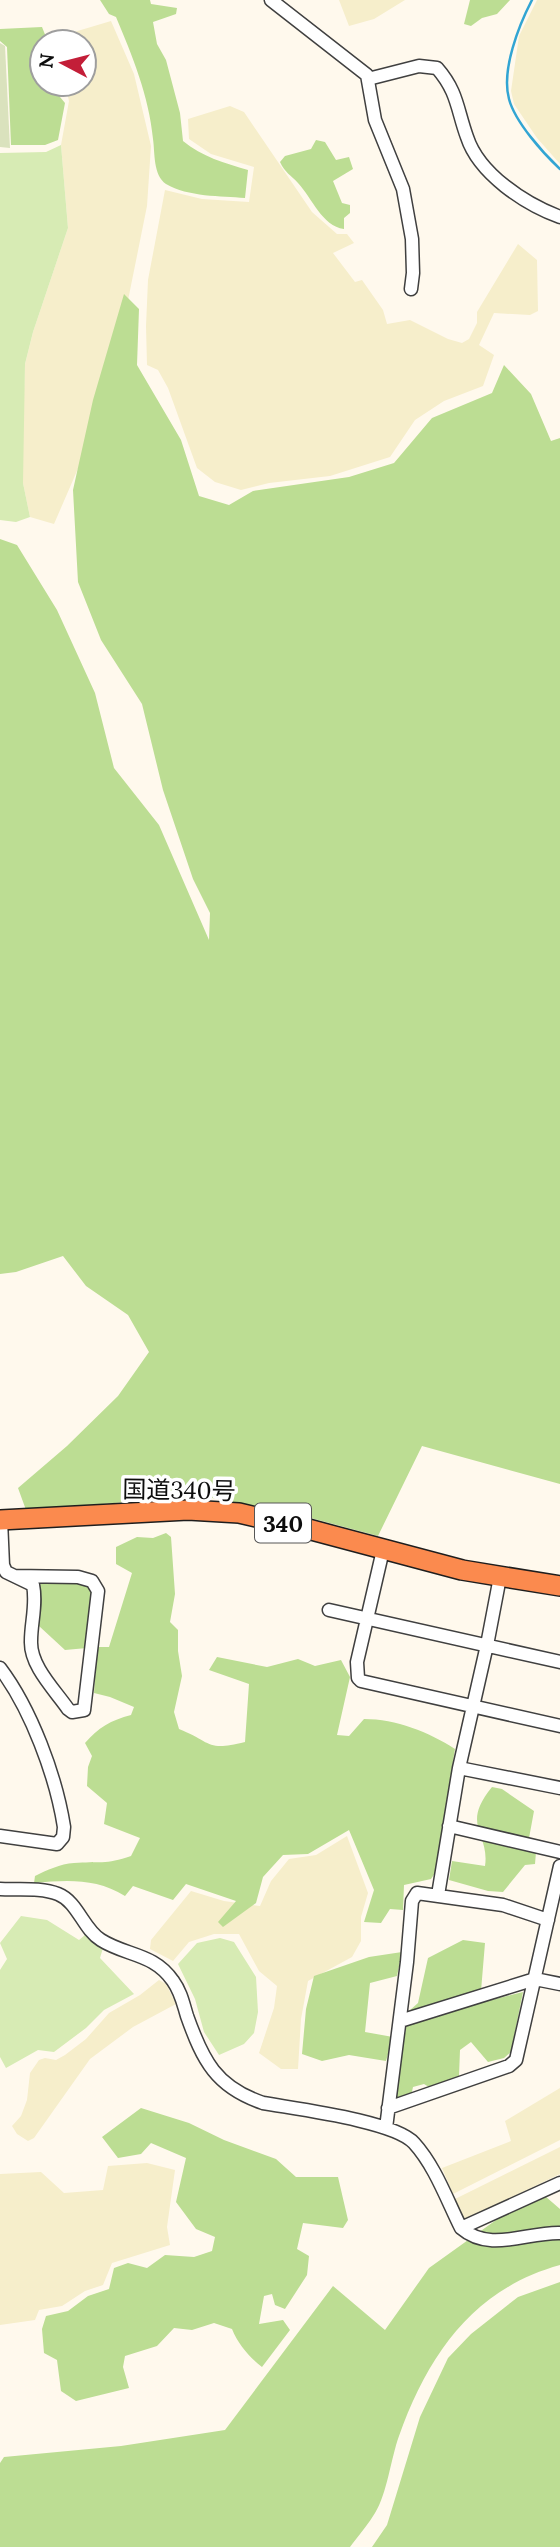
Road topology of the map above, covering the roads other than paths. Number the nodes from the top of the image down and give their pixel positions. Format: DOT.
graph roads {
  1 [pos="271,0"];
  2 [pos="368,79"];
  3 [pos="560,216"];
  4 [pos="411,289"];
  5 [pos="0,1520"];
  6 [pos="383,1550"];
  7 [pos="15,1576"];
  8 [pos="500,1577"];
  9 [pos="560,1586"];
  10 [pos="329,1610"];
  11 [pos="369,1618"];
  12 [pos="487,1645"];
  13 [pos="560,1662"];
  14 [pos="0,1668"];
  15 [pos="472,1706"];
  16 [pos="560,1726"];
  17 [pos="459,1768"];
  18 [pos="560,1788"];
  19 [pos="449,1826"];
  20 [pos="0,1836"];
  21 [pos="560,1852"];
  22 [pos="560,1866"];
  23 [pos="0,1889"];
  24 [pos="438,1895"];
  25 [pos="553,1916"];
  26 [pos="535,1979"];
  27 [pos="560,1984"];
  28 [pos="400,2021"];
  29 [pos="388,2108"];
  30 [pos="386,2128"];
  31 [pos="560,2183"];
  32 [pos="461,2228"];
  33 [pos="560,2234"];
  1 -- 2 [label="street"];
  2 -- 3 [label="street"];
  2 -- 4 [label="street"];
  5 -- 6 [label="highway, 国道340号 / 340"];
  5 -- 7 [label="street"];
  6 -- 8 [label="highway, 国道340号 / 340"];
  6 -- 11 [label="street"];
  7 -- 7 [label="street"];
  8 -- 9 [label="highway, 国道340号 / 340"];
  8 -- 12 [label="street"];
  10 -- 11 [label="street"];
  11 -- 12 [label="street"];
  11 -- 15 [label="street"];
  12 -- 13 [label="street"];
  12 -- 15 [label="street"];
  14 -- 20 [label="street"];
  15 -- 16 [label="street"];
  15 -- 17 [label="street"];
  17 -- 18 [label="street"];
  17 -- 19 [label="street"];
  19 -- 21 [label="street"];
  19 -- 24 [label="street"];
  22 -- 25 [label="street"];
  23 -- 30 [label="street"];
  24 -- 25 [label="street"];
  24 -- 28 [label="street"];
  25 -- 26 [label="street"];
  26 -- 27 [label="street"];
  26 -- 28 [label="street"];
  26 -- 29 [label="street"];
  28 -- 29 [label="street"];
  29 -- 30 [label="street"];
  30 -- 32 [label="street"];
  31 -- 32 [label="street"];
  32 -- 33 [label="street"];
}
